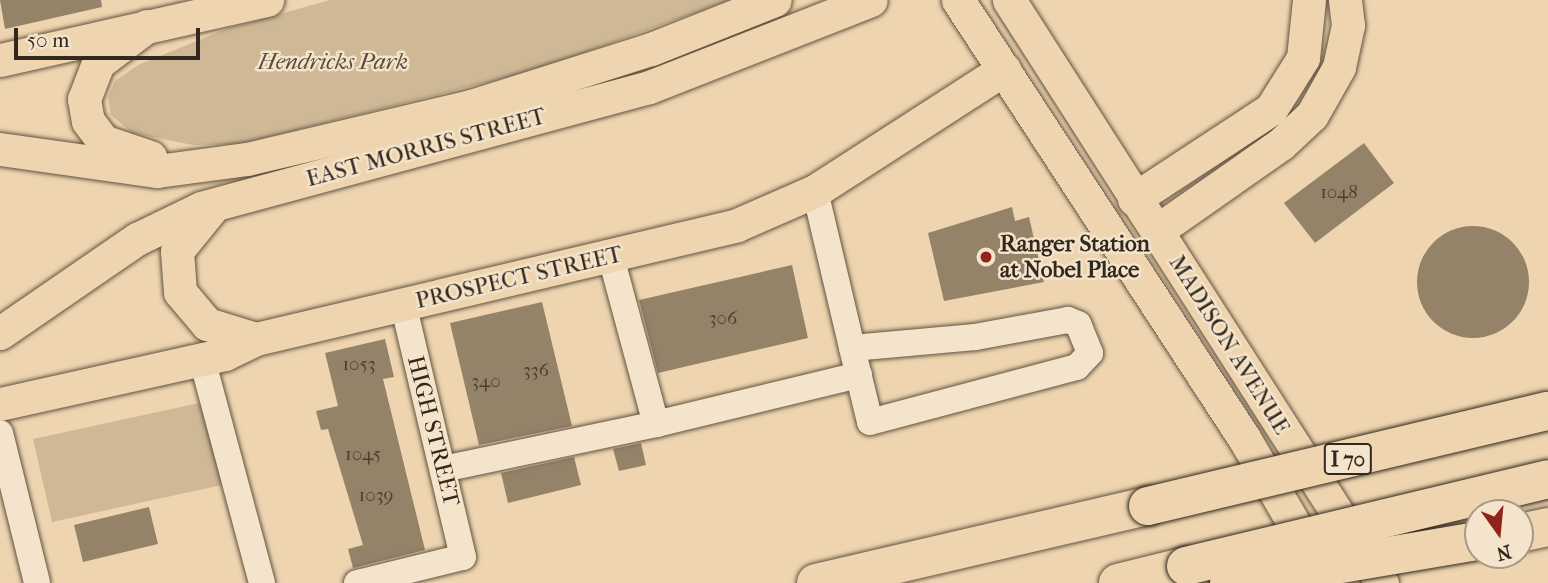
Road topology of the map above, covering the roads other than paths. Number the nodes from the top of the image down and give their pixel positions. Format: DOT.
graph roads {
  1 [pos="775,0"];
  2 [pos="871,0"];
  3 [pos="958,0"];
  4 [pos="1009,0"];
  5 [pos="1308,0"];
  6 [pos="1345,0"];
  7 [pos="253,2"];
  8 [pos="147,26"];
  9 [pos="0,60"];
  10 [pos="1004,69"];
  11 [pos="0,149"];
  12 [pos="247,159"];
  13 [pos="815,191"];
  14 [pos="1134,199"];
  15 [pos="225,201"];
  16 [pos="1158,230"];
  17 [pos="611,257"];
  18 [pos="402,304"];
  19 [pos="0,333"];
  20 [pos="256,339"];
  21 [pos="852,348"];
  22 [pos="202,359"];
  23 [pos="859,375"];
  24 [pos="0,404"];
  25 [pos="1548,411"];
  26 [pos="656,424"];
  27 [pos="0,433"];
  28 [pos="443,470"];
  29 [pos="1548,479"];
  30 [pos="1464,543"];
  31 [pos="37,583"];
  32 [pos="262,583"];
  33 [pos="357,583"];
  34 [pos="816,583"];
  35 [pos="1118,583"];
  36 [pos="1229,583"];
  37 [pos="1329,583"];
  38 [pos="1382,583"];
  1 -- 12 [label="main road, EAST MORRIS STREET"];
  2 -- 15 [label="main road, EAST MORRIS STREET"];
  3 -- 10 [label="main road, MADISON AVENUE"];
  4 -- 14 [label="main road, MADISON AVENUE"];
  5 -- 14 [label="main road"];
  6 -- 16 [label="main road"];
  7 -- 8 [label="main road"];
  8 -- 9 [label="main road"];
  8 -- 12 [label="main road"];
  10 -- 13 [label="main road, PROSPECT STREET"];
  10 -- 37 [label="main road, MADISON AVENUE"];
  11 -- 12 [label="main road, EAST MORRIS STREET"];
  13 -- 17 [label="main road, PROSPECT STREET"];
  13 -- 21 [label="street"];
  14 -- 16 [label="main road, MADISON AVENUE"];
  15 -- 19 [label="main road, EAST MORRIS STREET"];
  15 -- 20 [label="main road"];
  16 -- 38 [label="main road, MADISON AVENUE"];
  17 -- 18 [label="main road, PROSPECT STREET"];
  17 -- 26 [label="street"];
  18 -- 20 [label="main road, PROSPECT STREET"];
  18 -- 28 [label="street, HIGH STREET"];
  20 -- 22 [label="main road, PROSPECT STREET"];
  21 -- 23 [label="street"];
  21 -- 23 [label="street"];
  22 -- 24 [label="main road, PROSPECT STREET"];
  22 -- 32 [label="street"];
  23 -- 26 [label="street"];
  25 -- 34 [label="highway, I 70, bridge"];
  26 -- 28 [label="street"];
  27 -- 31 [label="street"];
  28 -- 33 [label="street, HIGH STREET"];
  29 -- 35 [label="highway, bridge"];
  30 -- 36 [label="highway, bridge"];
}
